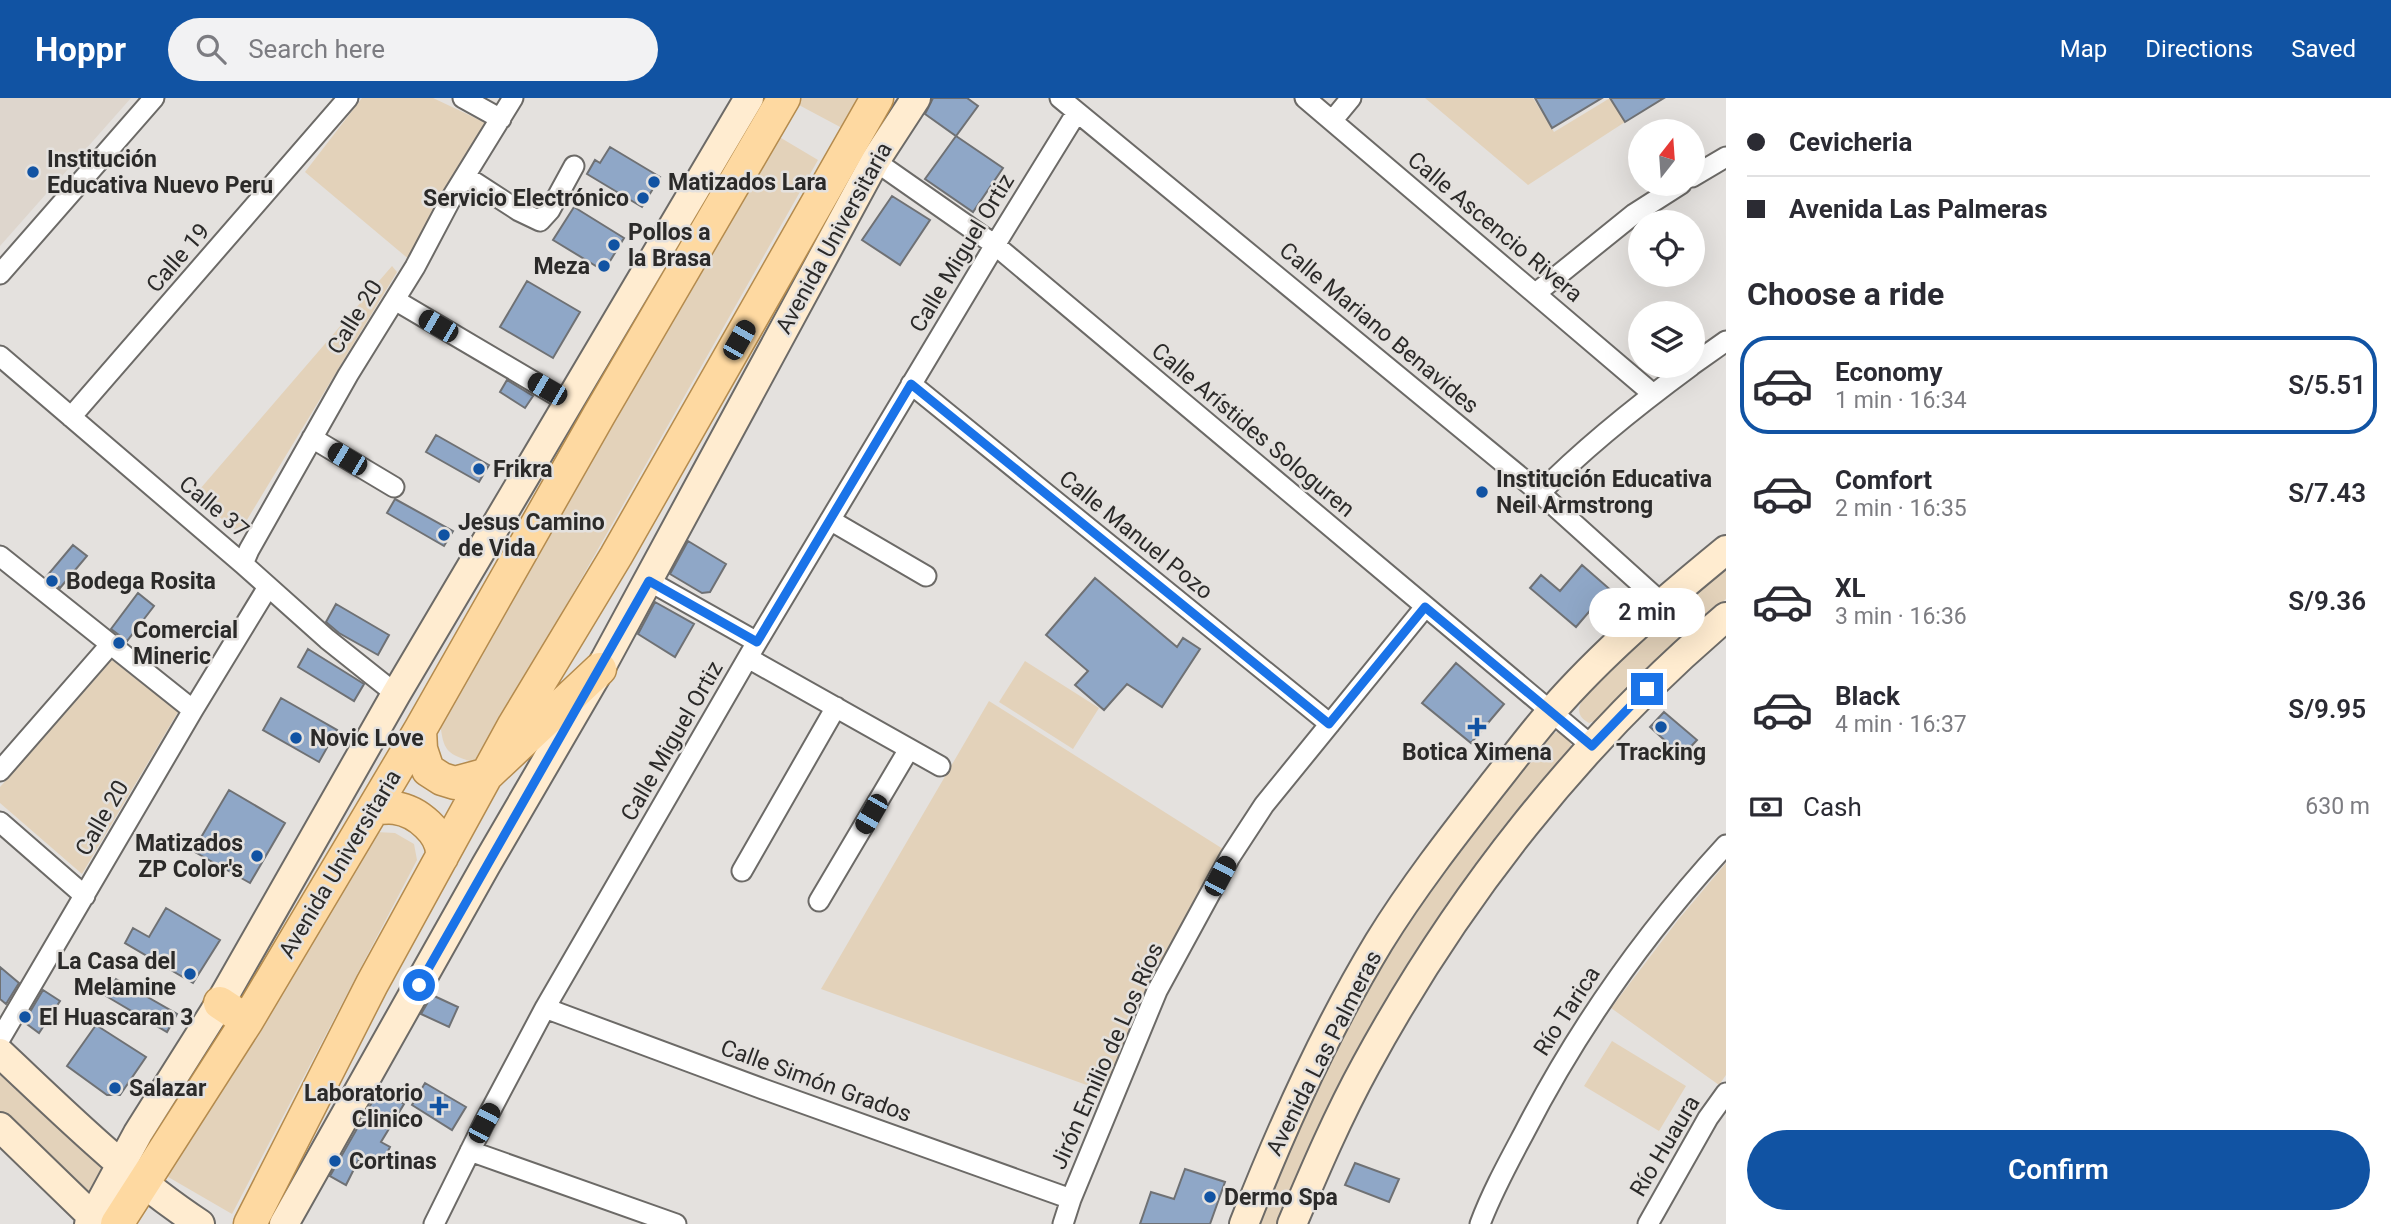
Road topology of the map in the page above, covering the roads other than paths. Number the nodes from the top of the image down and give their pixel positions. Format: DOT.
graph roads {
  1 [pos="154,98"];
  2 [pos="348,98"];
  3 [pos="463,98"];
  4 [pos="513,98"];
  5 [pos="749,98"];
  6 [pos="784,98"];
  7 [pos="877,98"];
  8 [pos="916,98"];
  9 [pos="1060,98"];
  10 [pos="1305,98"];
  11 [pos="1351,98"];
  12 [pos="1077,112"];
  13 [pos="501,119"];
  14 [pos="1332,121"];
  15 [pos="1726,157"];
  16 [pos="874,161"];
  17 [pos="574,166"];
  18 [pos="1705,169"];
  19 [pos="465,176"];
  20 [pos="1662,196"];
  21 [pos="995,244"];
  22 [pos="0,274"];
  23 [pos="1536,293"];
  24 [pos="395,300"];
  25 [pos="1726,341"];
  26 [pos="0,356"];
  27 [pos="1705,356"];
  28 [pos="1675,378"];
  29 [pos="911,384"];
  30 [pos="1653,394"];
  31 [pos="568,401"];
  32 [pos="71,417"];
  33 [pos="312,438"];
  34 [pos="394,487"];
  35 [pos="1540,493"];
  36 [pos="830,520"];
  37 [pos="1726,550"];
  38 [pos="0,556"];
  39 [pos="243,564"];
  40 [pos="926,576"];
  41 [pos="649,581"];
  42 [pos="268,587"];
  43 [pos="1662,603"];
  44 [pos="1425,607"];
  45 [pos="1726,617"];
  46 [pos="110,645"];
  47 [pos="752,650"];
  48 [pos="600,669"];
  49 [pos="396,694"];
  50 [pos="836,707"];
  51 [pos="193,710"];
  52 [pos="1551,711"];
  53 [pos="1329,724"];
  54 [pos="420,730"];
  55 [pos="1592,746"];
  56 [pos="909,748"];
  57 [pos="940,766"];
  58 [pos="0,771"];
  59 [pos="488,774"];
  60 [pos="373,809"];
  61 [pos="0,821"];
  62 [pos="1726,845"];
  63 [pos="442,857"];
  64 [pos="742,871"];
  65 [pos="85,896"];
  66 [pos="819,901"];
  67 [pos="220,1003"];
  68 [pos="545,1008"];
  69 [pos="247,1021"];
  70 [pos="0,1039"];
  71 [pos="0,1053"];
  72 [pos="1726,1093"];
  73 [pos="0,1127"];
  74 [pos="470,1151"];
  75 [pos="133,1172"];
  76 [pos="1071,1199"];
  77 [pos="100,1222"];
  78 [pos="200,1224"];
  79 [pos="250,1224"];
  80 [pos="284,1224"];
  81 [pos="434,1224"];
  82 [pos="676,1224"];
  83 [pos="1063,1224"];
  84 [pos="1244,1224"];
  85 [pos="1292,1224"];
  86 [pos="1480,1224"];
  87 [pos="1648,1224"];
  1 -- 22 [label="street"];
  2 -- 32 [label="street, Calle 19"];
  3 -- 13 [label="street"];
  4 -- 13 [label="street, Calle 20"];
  5 -- 31 [label="main road, Avenida Universitaria"];
  6 -- 54 [label="main road, Avenida Universitaria"];
  7 -- 59 [label="main road, Avenida Universitaria"];
  8 -- 16 [label="main road, Avenida Universitaria"];
  9 -- 12 [label="street, Calle Mariano Benavides"];
  10 -- 14 [label="street, Calle Ascencio Rivera"];
  11 -- 14 [label="street"];
  12 -- 21 [label="street, Calle Miguel Ortiz"];
  12 -- 35 [label="street, Calle Mariano Benavides"];
  13 -- 19 [label="street, Calle 20"];
  14 -- 23 [label="street, Calle Ascencio Rivera"];
  15 -- 18 [label="street"];
  16 -- 21 [label="street, Calle Arístides Sologuren"];
  16 -- 41 [label="main road, Avenida Universitaria"];
  17 -- 19 [label="street"];
  19 -- 24 [label="street, Calle 20"];
  20 -- 23 [label="street"];
  21 -- 29 [label="street, Calle Miguel Ortiz"];
  21 -- 44 [label="street, Calle Arístides Sologuren"];
  23 -- 30 [label="street, Calle Ascencio Rivera"];
  24 -- 31 [label="street"];
  24 -- 33 [label="street, Calle 20"];
  25 -- 27 [label="street"];
  26 -- 32 [label="street, Calle 37"];
  28 -- 30 [label="street"];
  29 -- 36 [label="street, Calle Miguel Ortiz"];
  29 -- 53 [label="street, Calle Manuel Pozo"];
  30 -- 35 [label="street"];
  31 -- 49 [label="main road, Avenida Universitaria"];
  32 -- 39 [label="street, Calle 37"];
  33 -- 34 [label="street"];
  33 -- 39 [label="street, Calle 20"];
  35 -- 43 [label="street, Calle Mariano Benavides"];
  36 -- 40 [label="street"];
  36 -- 47 [label="street, Calle Miguel Ortiz"];
  37 -- 43 [label="main road, Avenida Las Palmeras"];
  38 -- 46 [label="street"];
  39 -- 42 [label="street, Calle 37"];
  41 -- 47 [label="street"];
  41 -- 48 [label="main road, Avenida Universitaria"];
  42 -- 49 [label="street, Calle 37"];
  42 -- 51 [label="street, Calle 20"];
  43 -- 52 [label="main road, Avenida Las Palmeras"];
  44 -- 52 [label="street, Calle Arístides Sologuren"];
  44 -- 53 [label="street, Jirón Emilio de Los Ríos"];
  45 -- 55 [label="main road, Avenida Las Palmeras"];
  46 -- 51 [label="street"];
  46 -- 58 [label="street"];
  47 -- 50 [label="street"];
  47 -- 68 [label="street, Calle Miguel Ortiz"];
  48 -- 59 [label="main road"];
  48 -- 80 [label="main road, Avenida Universitaria"];
  49 -- 67 [label="main road, Avenida Universitaria"];
  50 -- 56 [label="street"];
  50 -- 64 [label="street"];
  51 -- 65 [label="street, Calle 20"];
  52 -- 55 [label="street, Calle Arístides Sologuren"];
  52 -- 84 [label="main road, Avenida Las Palmeras"];
  53 -- 76 [label="street, Jirón Emilio de Los Ríos"];
  54 -- 59 [label="main road"];
  54 -- 60 [label="main road, Avenida Universitaria"];
  55 -- 85 [label="main road, Avenida Las Palmeras"];
  56 -- 57 [label="street"];
  56 -- 66 [label="street"];
  59 -- 63 [label="main road, Avenida Universitaria"];
  60 -- 63 [label="main road"];
  60 -- 69 [label="main road, Avenida Universitaria"];
  61 -- 65 [label="street"];
  62 -- 86 [label="street, Río Tarica"];
  63 -- 79 [label="main road, Avenida Universitaria"];
  65 -- 70 [label="street, Calle 20"];
  67 -- 69 [label="main road"];
  67 -- 75 [label="main road, Avenida Universitaria"];
  68 -- 74 [label="street, Calle Miguel Ortiz"];
  68 -- 76 [label="street, Calle Simón Grados"];
  69 -- 75 [label="main road, Avenida Universitaria"];
  71 -- 75 [label="main road"];
  72 -- 87 [label="street, Río Huaura"];
  73 -- 77 [label="main road"];
  74 -- 81 [label="street, Calle Miguel Ortiz"];
  74 -- 82 [label="street"];
  75 -- 77 [label="main road, Avenida Universitaria"];
  75 -- 78 [label="main road"];
  76 -- 83 [label="street, Jirón Emilio de Los Ríos"];
}
